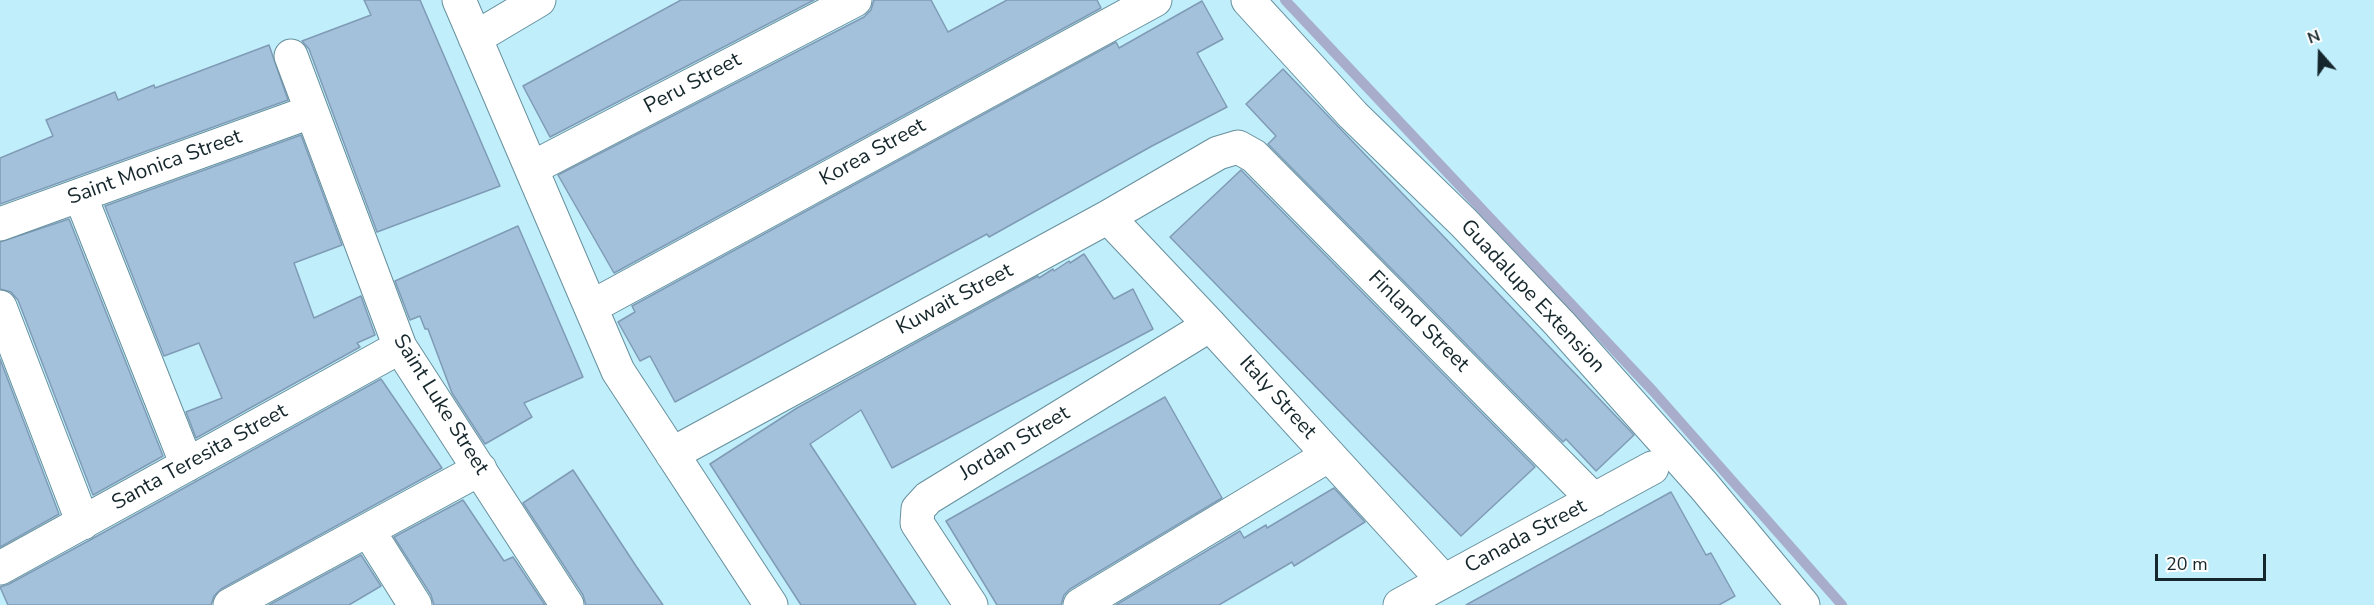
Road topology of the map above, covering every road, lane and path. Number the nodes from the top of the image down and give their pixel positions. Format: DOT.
graph roads {
  1 [pos="459,0"];
  2 [pos="539,0"];
  3 [pos="855,0"];
  4 [pos="1248,0"];
  5 [pos="1136,5"];
  6 [pos="475,38"];
  7 [pos="291,56"];
  8 [pos="310,112"];
  9 [pos="1238,147"];
  10 [pos="532,168"];
  11 [pos="80,195"];
  12 [pos="1108,217"];
  13 [pos="0,224"];
  14 [pos="0,307"];
  15 [pos="591,307"];
  16 [pos="1210,325"];
  17 [pos="400,346"];
  18 [pos="672,454"];
  19 [pos="1329,454"];
  20 [pos="188,465"];
  21 [pos="1652,468"];
  22 [pos="480,469"];
  23 [pos="1594,500"];
  24 [pos="83,523"];
  25 [pos="368,530"];
  26 [pos="0,568"];
  27 [pos="1444,581"];
  28 [pos="251,600"];
  29 [pos="415,605"];
  30 [pos="567,605"];
  31 [pos="771,605"];
  32 [pos="970,605"];
  33 [pos="1080,605"];
  34 [pos="1400,605"];
  35 [pos="1803,605"];
  1 -- 6 [label="street"];
  2 -- 6 [label="street"];
  3 -- 10 [label="street, Peru Street"];
  4 -- 35 [label="street, Guadalupe Extension"];
  5 -- 15 [label="street, Korea Street"];
  6 -- 10 [label="street"];
  7 -- 8 [label="street, Saint Luke Street"];
  8 -- 11 [label="street, Saint Monica Street"];
  8 -- 17 [label="street, Saint Luke Street"];
  9 -- 12 [label="street, Kuwait Street"];
  9 -- 23 [label="street, Finland Street"];
  10 -- 15 [label="street"];
  11 -- 13 [label="street, Saint Monica Street"];
  11 -- 20 [label="street"];
  12 -- 16 [label="street, Italy Street"];
  12 -- 18 [label="street, Kuwait Street"];
  14 -- 24 [label="street"];
  15 -- 18 [label="street"];
  16 -- 19 [label="street, Italy Street"];
  16 -- 32 [label="street, Jordan Street"];
  17 -- 20 [label="street, Santa Teresita Street"];
  17 -- 22 [label="street, Saint Luke Street"];
  18 -- 31 [label="street"];
  19 -- 27 [label="street, Italy Street"];
  19 -- 33 [label="street"];
  20 -- 24 [label="street, Santa Teresita Street"];
  21 -- 23 [label="street, Canada Street"];
  22 -- 25 [label="street"];
  22 -- 30 [label="street, Saint Luke Street"];
  23 -- 27 [label="street, Canada Street"];
  24 -- 26 [label="street, Santa Teresita Street"];
  25 -- 28 [label="street"];
  25 -- 29 [label="street"];
  27 -- 34 [label="street, Canada Street"];
}
